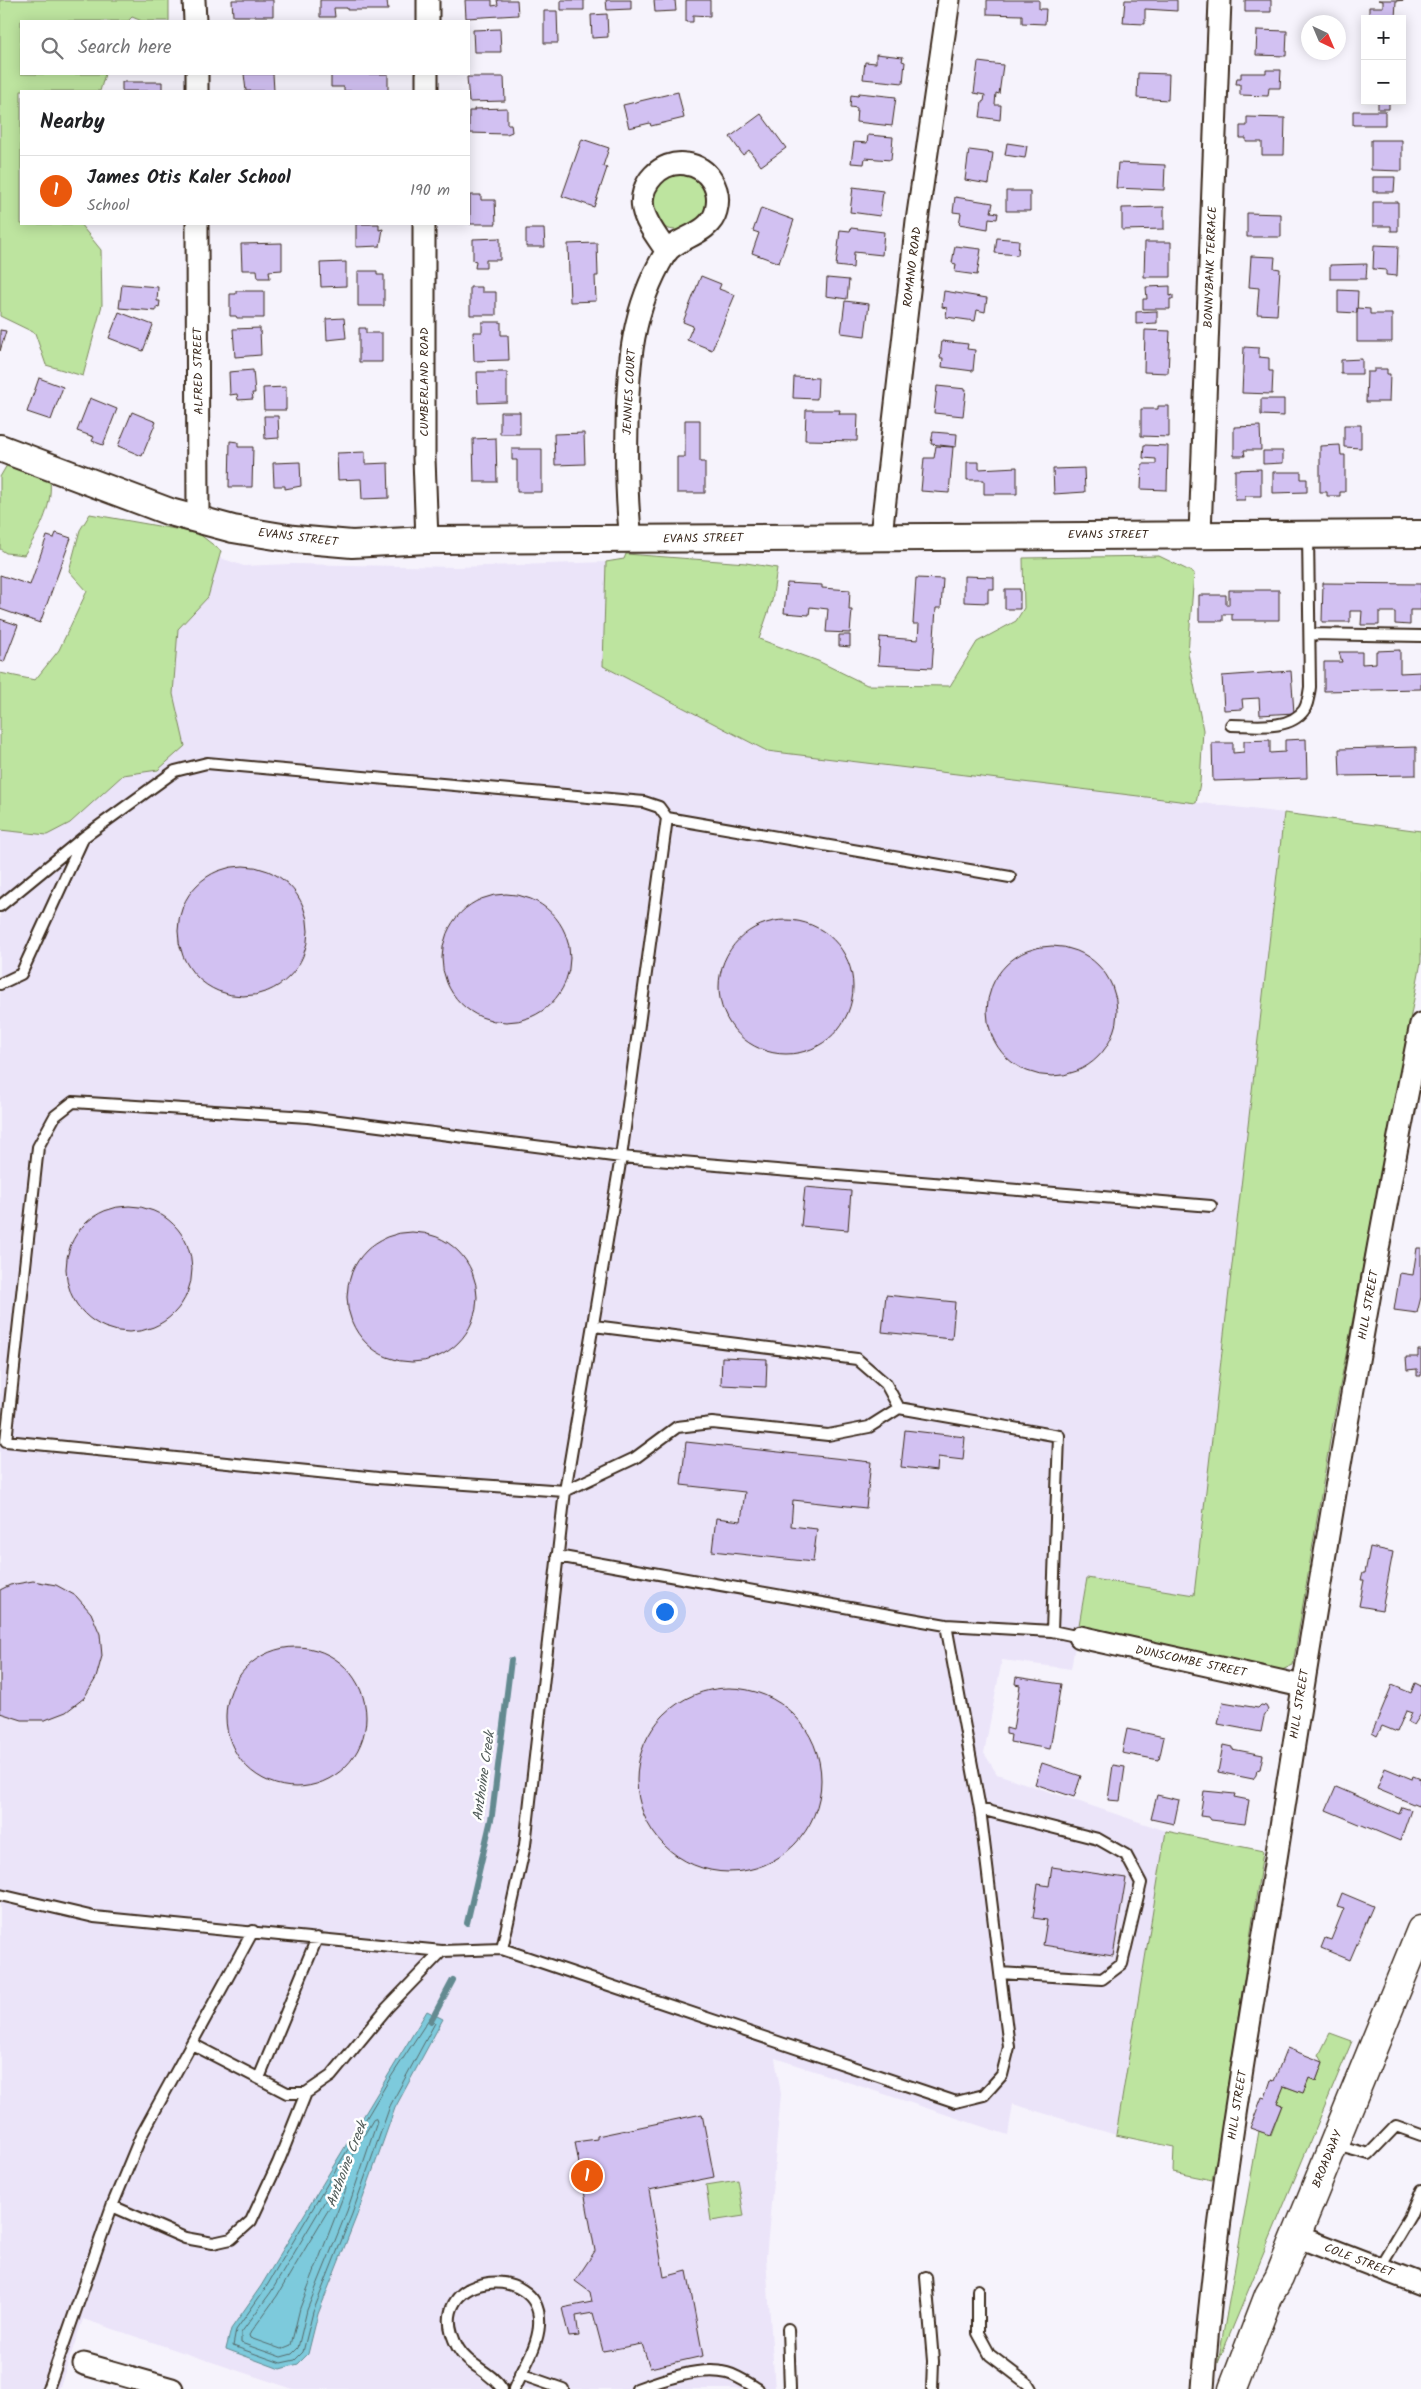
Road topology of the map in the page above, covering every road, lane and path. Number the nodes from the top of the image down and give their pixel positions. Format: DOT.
graph roads {
  1 [pos="194,0"];
  2 [pos="428,0"];
  3 [pos="949,0"];
  4 [pos="1220,0"];
  5 [pos="195,20"];
  6 [pos="428,20"];
  7 [pos="197,75"];
  8 [pos="427,75"];
  9 [pos="197,90"];
  10 [pos="427,90"];
  11 [pos="197,225"];
  12 [pos="424,225"];
  13 [pos="666,252"];
  14 [pos="0,448"];
  15 [pos="198,519"];
  16 [pos="1308,533"];
  17 [pos="1200,534"];
  18 [pos="1421,534"];
  19 [pos="881,535"];
  20 [pos="631,539"];
  21 [pos="427,540"];
  22 [pos="1310,634"];
  23 [pos="1421,636"];
  24 [pos="1231,725"];
  25 [pos="667,818"];
  26 [pos="84,837"];
  27 [pos="1010,877"];
  28 [pos="0,906"];
  29 [pos="0,984"];
  30 [pos="1421,1024"];
  31 [pos="1414,1092"];
  32 [pos="621,1156"];
  33 [pos="1211,1206"];
  34 [pos="594,1326"];
  35 [pos="899,1408"];
  36 [pos="565,1491"];
  37 [pos="557,1556"];
  38 [pos="946,1625"];
  39 [pos="1052,1631"];
  40 [pos="1080,1636"];
  41 [pos="1302,1686"];
  42 [pos="980,1809"];
  43 [pos="0,1895"];
  44 [pos="1421,1930"];
  45 [pos="253,1931"];
  46 [pos="317,1938"];
  47 [pos="502,1949"];
  48 [pos="442,1951"];
  49 [pos="1000,1973"];
  50 [pos="192,2044"];
  51 [pos="259,2078"];
  52 [pos="306,2093"];
  53 [pos="1421,2135"];
  54 [pos="1334,2144"];
  55 [pos="1421,2190"];
  56 [pos="112,2206"];
  57 [pos="1296,2236"];
  58 [pos="1379,2268"];
  59 [pos="926,2277"];
  60 [pos="1421,2284"];
  61 [pos="978,2290"];
  62 [pos="788,2329"];
  63 [pos="84,2364"];
  64 [pos="520,2374"];
  65 [pos="48,2389"];
  66 [pos="172,2389"];
  67 [pos="502,2389"];
  68 [pos="514,2389"];
  69 [pos="563,2389"];
  70 [pos="636,2389"];
  71 [pos="758,2389"];
  72 [pos="790,2389"];
  73 [pos="932,2389"];
  74 [pos="1031,2389"];
  75 [pos="1203,2389"];
  76 [pos="1233,2389"];
  1 -- 5 [label="street"];
  2 -- 6 [label="street"];
  3 -- 19 [label="street, ROMANO ROAD"];
  4 -- 17 [label="street, BONNYBANK TERRACE"];
  7 -- 9 [label="street"];
  8 -- 10 [label="street"];
  11 -- 15 [label="street, ALFRED STREET"];
  12 -- 21 [label="street, CUMBERLAND ROAD"];
  13 -- 20 [label="street, JENNIES COURT"];
  14 -- 15 [label="street, EVANS STREET"];
  15 -- 21 [label="street, EVANS STREET"];
  16 -- 17 [label="street, EVANS STREET"];
  16 -- 18 [label="street, EVANS STREET"];
  16 -- 22 [label="lane"];
  17 -- 19 [label="street, EVANS STREET"];
  19 -- 20 [label="street, EVANS STREET"];
  20 -- 21 [label="street, EVANS STREET"];
  22 -- 23 [label="lane"];
  22 -- 24 [label="lane"];
  25 -- 26 [label="lane"];
  25 -- 27 [label="lane"];
  25 -- 32 [label="lane"];
  26 -- 28 [label="lane"];
  26 -- 29 [label="lane"];
  30 -- 31 [label="street, HILL STREET"];
  31 -- 41 [label="street, HILL STREET"];
  32 -- 33 [label="lane"];
  32 -- 34 [label="lane"];
  32 -- 36 [label="lane"];
  34 -- 35 [label="lane"];
  34 -- 36 [label="lane"];
  35 -- 36 [label="lane"];
  35 -- 39 [label="lane"];
  36 -- 37 [label="lane"];
  37 -- 38 [label="lane"];
  37 -- 47 [label="lane"];
  38 -- 39 [label="lane"];
  38 -- 42 [label="lane"];
  39 -- 40 [label="lane"];
  40 -- 41 [label="street, DUNSCOMBE STREET"];
  41 -- 75 [label="street, HILL STREET"];
  42 -- 49 [label="lane"];
  42 -- 49 [label="lane"];
  43 -- 45 [label="lane"];
  44 -- 54 [label="main road, BROADWAY"];
  45 -- 46 [label="lane"];
  45 -- 50 [label="lane"];
  46 -- 48 [label="lane"];
  46 -- 51 [label="lane"];
  47 -- 48 [label="lane"];
  47 -- 49 [label="lane"];
  48 -- 52 [label="lane"];
  50 -- 51 [label="lane"];
  50 -- 56 [label="lane"];
  51 -- 52 [label="lane"];
  52 -- 56 [label="lane"];
  53 -- 54 [label="lane"];
  54 -- 57 [label="main road, BROADWAY"];
  55 -- 58 [label="lane"];
  56 -- 65 [label="lane"];
  57 -- 58 [label="street, COLE STREET"];
  57 -- 76 [label="main road, BROADWAY"];
  58 -- 60 [label="street, COLE STREET"];
  59 -- 73 [label="lane"];
  61 -- 74 [label="lane"];
  62 -- 72 [label="lane"];
  63 -- 66 [label="street"];
  64 -- 67 [label="lane"];
  64 -- 68 [label="lane"];
  64 -- 69 [label="lane"];
  70 -- 71 [label="lane"];
}
